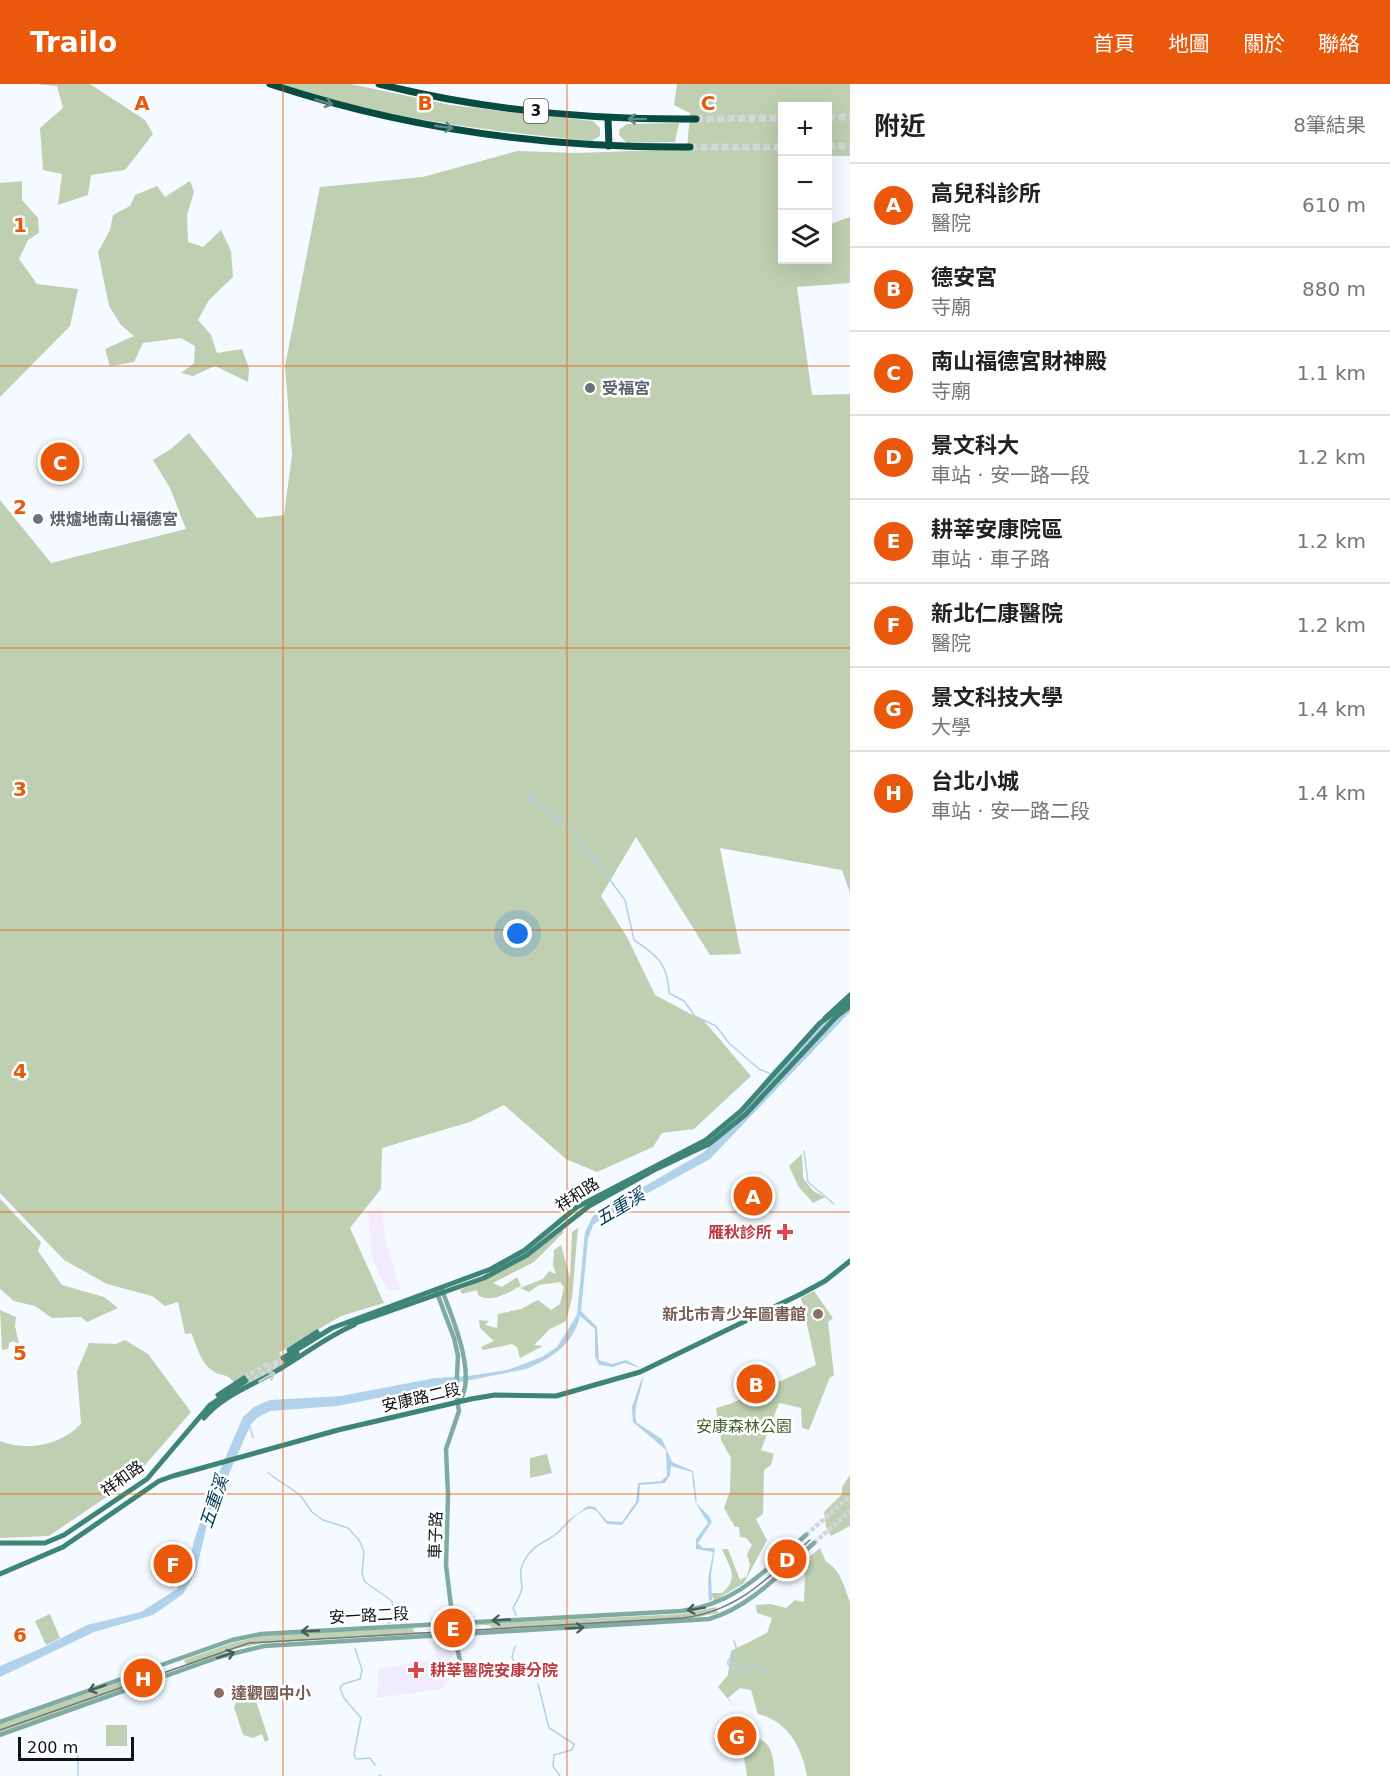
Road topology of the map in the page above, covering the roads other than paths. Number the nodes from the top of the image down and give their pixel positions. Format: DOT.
graph roads {
  1 [pos="270,84"];
  2 [pos="379,84"];
  3 [pos="608,119"];
  4 [pos="696,119"];
  5 [pos="609,146"];
  6 [pos="690,147"];
  7 [pos="850,995"];
  8 [pos="850,1001"];
  9 [pos="850,1006"];
  10 [pos="820,1023"];
  11 [pos="777,1076"];
  12 [pos="850,1261"];
  13 [pos="439,1292"];
  14 [pos="366,1319"];
  15 [pos="459,1402"];
  16 [pos="200,1410"];
  17 [pos="204,1418"];
  18 [pos="806,1535"];
  19 [pos="814,1543"];
  20 [pos="0,1544"];
  21 [pos="0,1574"];
  22 [pos="453,1622"];
  23 [pos="454,1634"];
  24 [pos="462,1669"];
  25 [pos="0,1722"];
  26 [pos="0,1735"];
  1 -- 5 [label="highway, 3, one-way"];
  2 -- 3 [label="highway, 3"];
  4 -- 3 [label="highway, 3, one-way"];
  3 -- 5 [label="highway"];
  5 -- 6 [label="highway, 3"];
  7 -- 10 [label="main road"];
  8 -- 10 [label="main road, 祥和路"];
  9 -- 11 [label="main road, 祥和路"];
  10 -- 11 [label="main road, 祥和路"];
  11 -- 13 [label="main road, 祥和路"];
  12 -- 15 [label="main road, 安康路二段"];
  13 -- 14 [label="main road, 祥和路"];
  13 -- 14 [label="main road, 祥和路"];
  13 -- 15 [label="street, 車子路"];
  17 -- 14 [label="main road, one-way"];
  15 -- 21 [label="main road, 安康路二段"];
  15 -- 22 [label="street, 車子路"];
  16 -- 20 [label="main road, 祥和路"];
  18 -- 22 [label="street, 安一路二段, one-way"];
  23 -- 19 [label="street, 安一路二段, one-way"];
  22 -- 23 [label="street, 車子路"];
  22 -- 25 [label="street, 安一路二段, one-way"];
  23 -- 24 [label="street, 車子路"];
  26 -- 23 [label="street, 安一路二段, one-way"];
}
